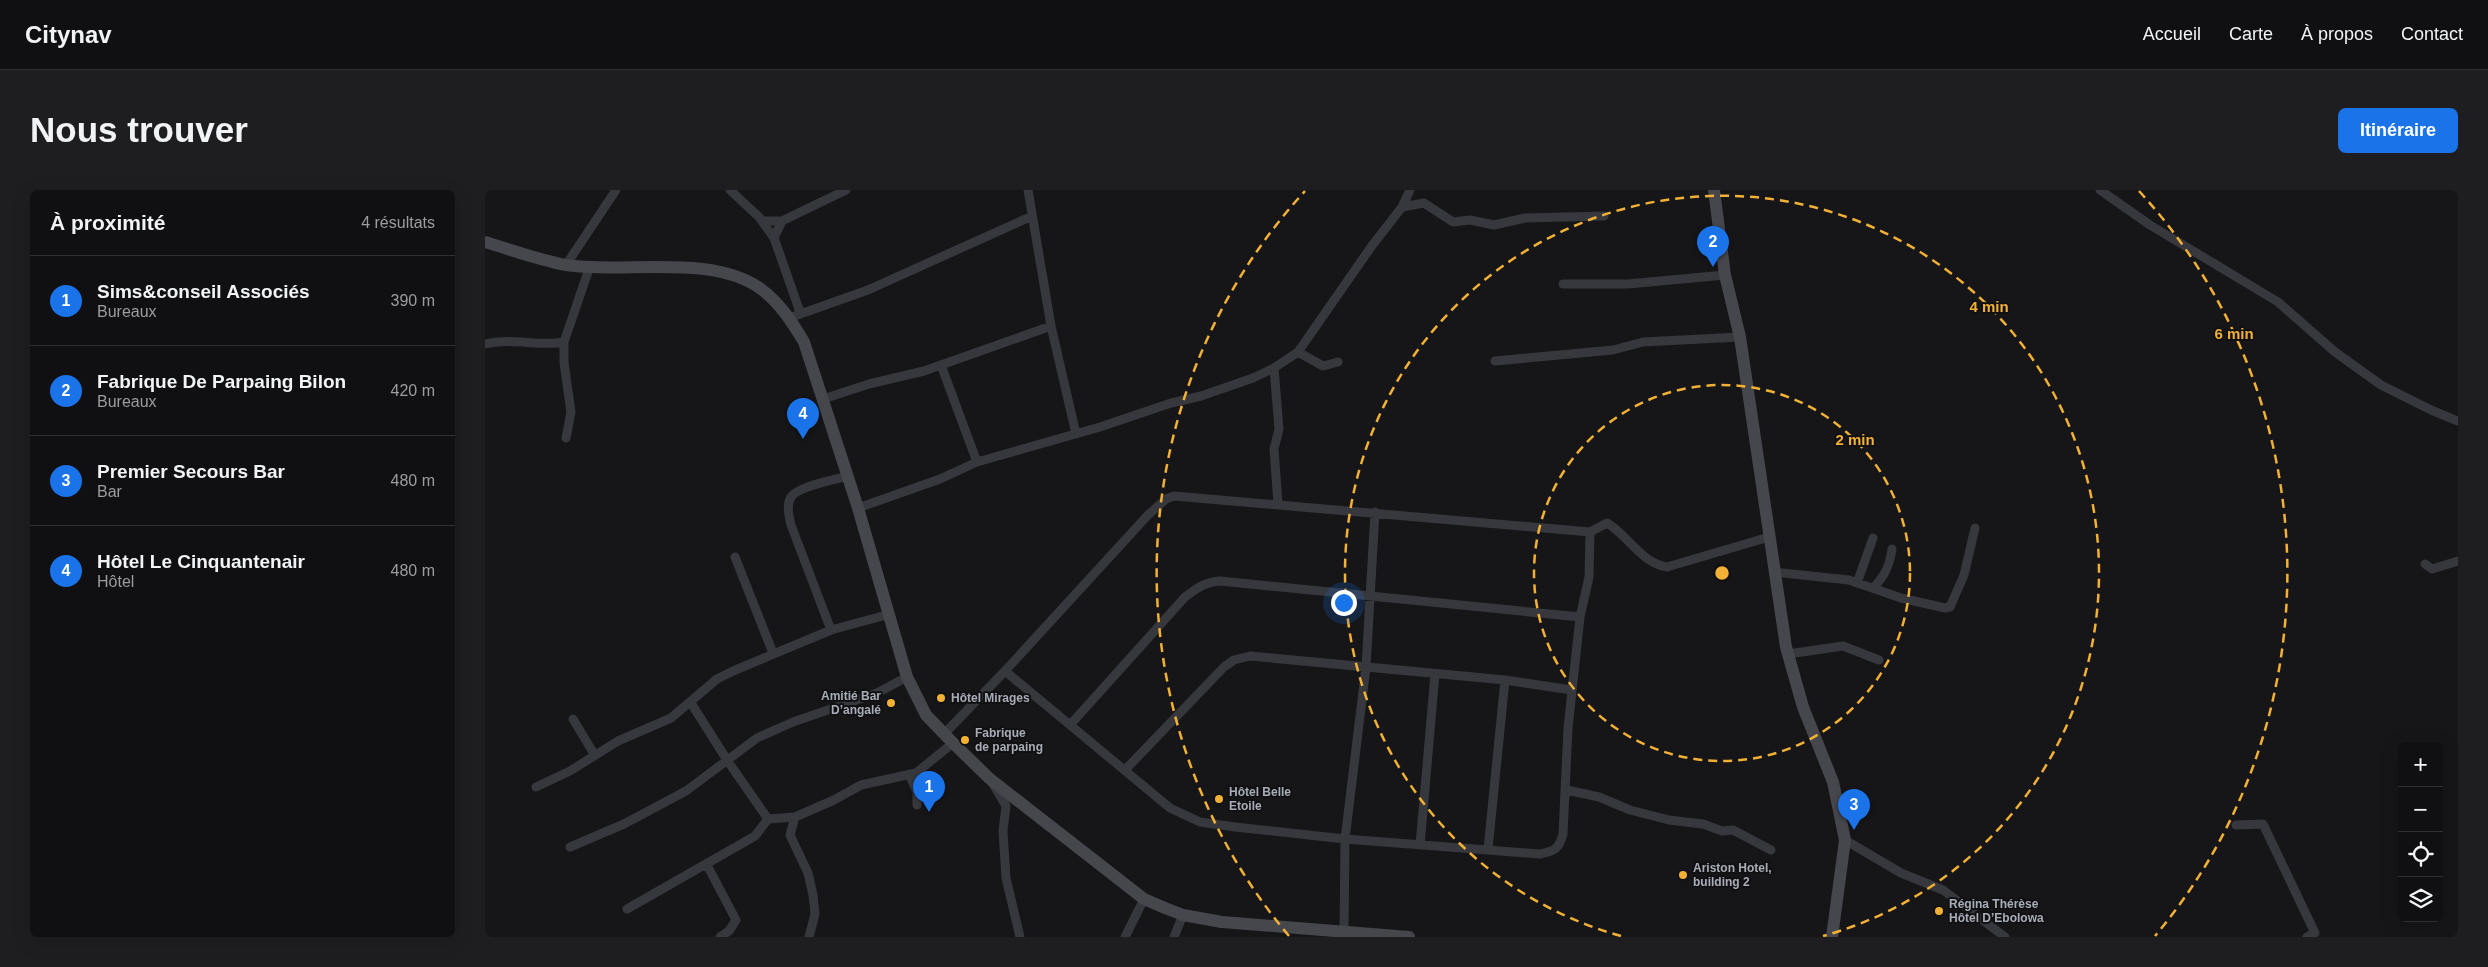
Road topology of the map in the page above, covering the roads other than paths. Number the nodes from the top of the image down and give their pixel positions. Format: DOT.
graph roads {
  1 [pos="616,190"];
  2 [pos="730,190"];
  3 [pos="847,190"];
  4 [pos="1029,190"];
  5 [pos="1410,190"];
  6 [pos="1714,190"];
  7 [pos="2099,190"];
  8 [pos="1401,207"];
  9 [pos="1031,216"];
  10 [pos="1604,216"];
  11 [pos="762,221"];
  12 [pos="782,221"];
  13 [pos="774,238"];
  14 [pos="485,242"];
  15 [pos="566,265"];
  16 [pos="590,266"];
  17 [pos="1725,276"];
  18 [pos="1563,284"];
  19 [pos="795,315"];
  20 [pos="1051,326"];
  21 [pos="1740,337"];
  22 [pos="564,342"];
  23 [pos="485,344"];
  24 [pos="1298,352"];
  25 [pos="1338,362"];
  26 [pos="1495,362"];
  27 [pos="941,365"];
  28 [pos="1274,368"];
  29 [pos="823,399"];
  30 [pos="2458,421"];
  31 [pos="1076,434"];
  32 [pos="566,438"];
  33 [pos="977,462"];
  34 [pos="848,476"];
  35 [pos="1278,504"];
  36 [pos="858,508"];
  37 [pos="1375,512"];
  38 [pos="1975,528"];
  39 [pos="1591,532"];
  40 [pos="1769,537"];
  41 [pos="1873,538"];
  42 [pos="1892,549"];
  43 [pos="735,557"];
  44 [pos="2458,561"];
  45 [pos="2425,564"];
  46 [pos="1774,572"];
  47 [pos="1857,583"];
  48 [pos="1874,588"];
  49 [pos="1371,598"];
  50 [pos="890,614"];
  51 [pos="1579,617"];
  52 [pos="831,630"];
  53 [pos="773,653"];
  54 [pos="1788,654"];
  55 [pos="1879,660"];
  56 [pos="1366,667"];
  57 [pos="1005,671"];
  58 [pos="1435,674"];
  59 [pos="907,677"];
  60 [pos="1505,680"];
  61 [pos="1572,690"];
  62 [pos="691,703"];
  63 [pos="573,719"];
  64 [pos="1070,725"];
  65 [pos="949,738"];
  66 [pos="594,754"];
  67 [pos="727,760"];
  68 [pos="1125,770"];
  69 [pos="909,774"];
  70 [pos="991,779"];
  71 [pos="536,787"];
  72 [pos="1567,790"];
  73 [pos="917,804"];
  74 [pos="795,817"];
  75 [pos="768,819"];
  76 [pos="2236,825"];
  77 [pos="1345,840"];
  78 [pos="1845,840"];
  79 [pos="1420,844"];
  80 [pos="570,847"];
  81 [pos="1488,849"];
  82 [pos="1771,850"];
  83 [pos="707,865"];
  84 [pos="1144,899"];
  85 [pos="627,909"];
  86 [pos="1183,916"];
  87 [pos="1344,932"];
  88 [pos="720,937"];
  89 [pos="809,937"];
  90 [pos="1020,937"];
  91 [pos="1125,937"];
  92 [pos="1174,937"];
  93 [pos="1409,937"];
  94 [pos="1831,937"];
  95 [pos="2005,937"];
  96 [pos="2307,937"];
  1 -- 15 [label="street"];
  2 -- 11 [label="street"];
  3 -- 12 [label="street"];
  4 -- 9 [label="street"];
  5 -- 8 [label="street"];
  6 -- 17 [label="street"];
  7 -- 30 [label="street"];
  8 -- 10 [label="street"];
  8 -- 24 [label="street"];
  9 -- 19 [label="street"];
  9 -- 20 [label="street"];
  11 -- 12 [label="street"];
  11 -- 13 [label="street"];
  12 -- 13 [label="street"];
  13 -- 19 [label="street"];
  14 -- 15 [label="street"];
  15 -- 16 [label="street"];
  16 -- 19 [label="street"];
  16 -- 22 [label="street"];
  17 -- 18 [label="street"];
  17 -- 21 [label="street"];
  19 -- 29 [label="street"];
  20 -- 27 [label="street"];
  20 -- 31 [label="street"];
  21 -- 26 [label="street"];
  21 -- 40 [label="street"];
  22 -- 23 [label="street"];
  22 -- 32 [label="street"];
  24 -- 25 [label="street"];
  24 -- 28 [label="street"];
  27 -- 29 [label="street"];
  27 -- 33 [label="street"];
  28 -- 31 [label="street"];
  28 -- 35 [label="street"];
  29 -- 34 [label="street"];
  31 -- 33 [label="street"];
  33 -- 36 [label="street"];
  34 -- 36 [label="street"];
  34 -- 52 [label="street"];
  35 -- 37 [label="street"];
  35 -- 57 [label="street"];
  36 -- 50 [label="street"];
  37 -- 39 [label="street"];
  37 -- 49 [label="street"];
  38 -- 48 [label="street"];
  39 -- 40 [label="street"];
  39 -- 51 [label="street"];
  40 -- 46 [label="street"];
  41 -- 47 [label="street"];
  42 -- 48 [label="street"];
  43 -- 53 [label="street"];
  44 -- 45 [label="street"];
  46 -- 47 [label="street"];
  46 -- 54 [label="street"];
  47 -- 48 [label="street"];
  49 -- 51 [label="street"];
  49 -- 56 [label="street"];
  49 -- 64 [label="street"];
  50 -- 52 [label="street"];
  50 -- 59 [label="street"];
  51 -- 61 [label="street"];
  52 -- 53 [label="street"];
  53 -- 62 [label="street"];
  54 -- 55 [label="street"];
  54 -- 78 [label="street"];
  56 -- 58 [label="street"];
  56 -- 68 [label="street"];
  56 -- 77 [label="street"];
  57 -- 64 [label="street"];
  57 -- 65 [label="street"];
  58 -- 60 [label="street"];
  58 -- 79 [label="street"];
  59 -- 65 [label="street"];
  59 -- 67 [label="street"];
  60 -- 61 [label="street"];
  60 -- 81 [label="street"];
  61 -- 72 [label="street"];
  62 -- 66 [label="street"];
  62 -- 67 [label="street"];
  63 -- 66 [label="street"];
  64 -- 68 [label="street"];
  65 -- 69 [label="street"];
  65 -- 70 [label="street"];
  66 -- 71 [label="street"];
  67 -- 75 [label="street"];
  67 -- 80 [label="street"];
  68 -- 77 [label="street"];
  69 -- 73 [label="street"];
  69 -- 74 [label="street"];
  70 -- 84 [label="street"];
  70 -- 90 [label="street"];
  72 -- 81 [label="street"];
  72 -- 82 [label="street"];
  74 -- 75 [label="street"];
  74 -- 89 [label="street"];
  75 -- 83 [label="street"];
  76 -- 96 [label="street"];
  77 -- 79 [label="street"];
  77 -- 87 [label="street"];
  78 -- 94 [label="street"];
  78 -- 95 [label="street"];
  79 -- 81 [label="street"];
  83 -- 85 [label="street"];
  83 -- 88 [label="street"];
  84 -- 86 [label="street"];
  84 -- 91 [label="street"];
  86 -- 87 [label="street"];
  86 -- 92 [label="street"];
  87 -- 93 [label="street"];
}
